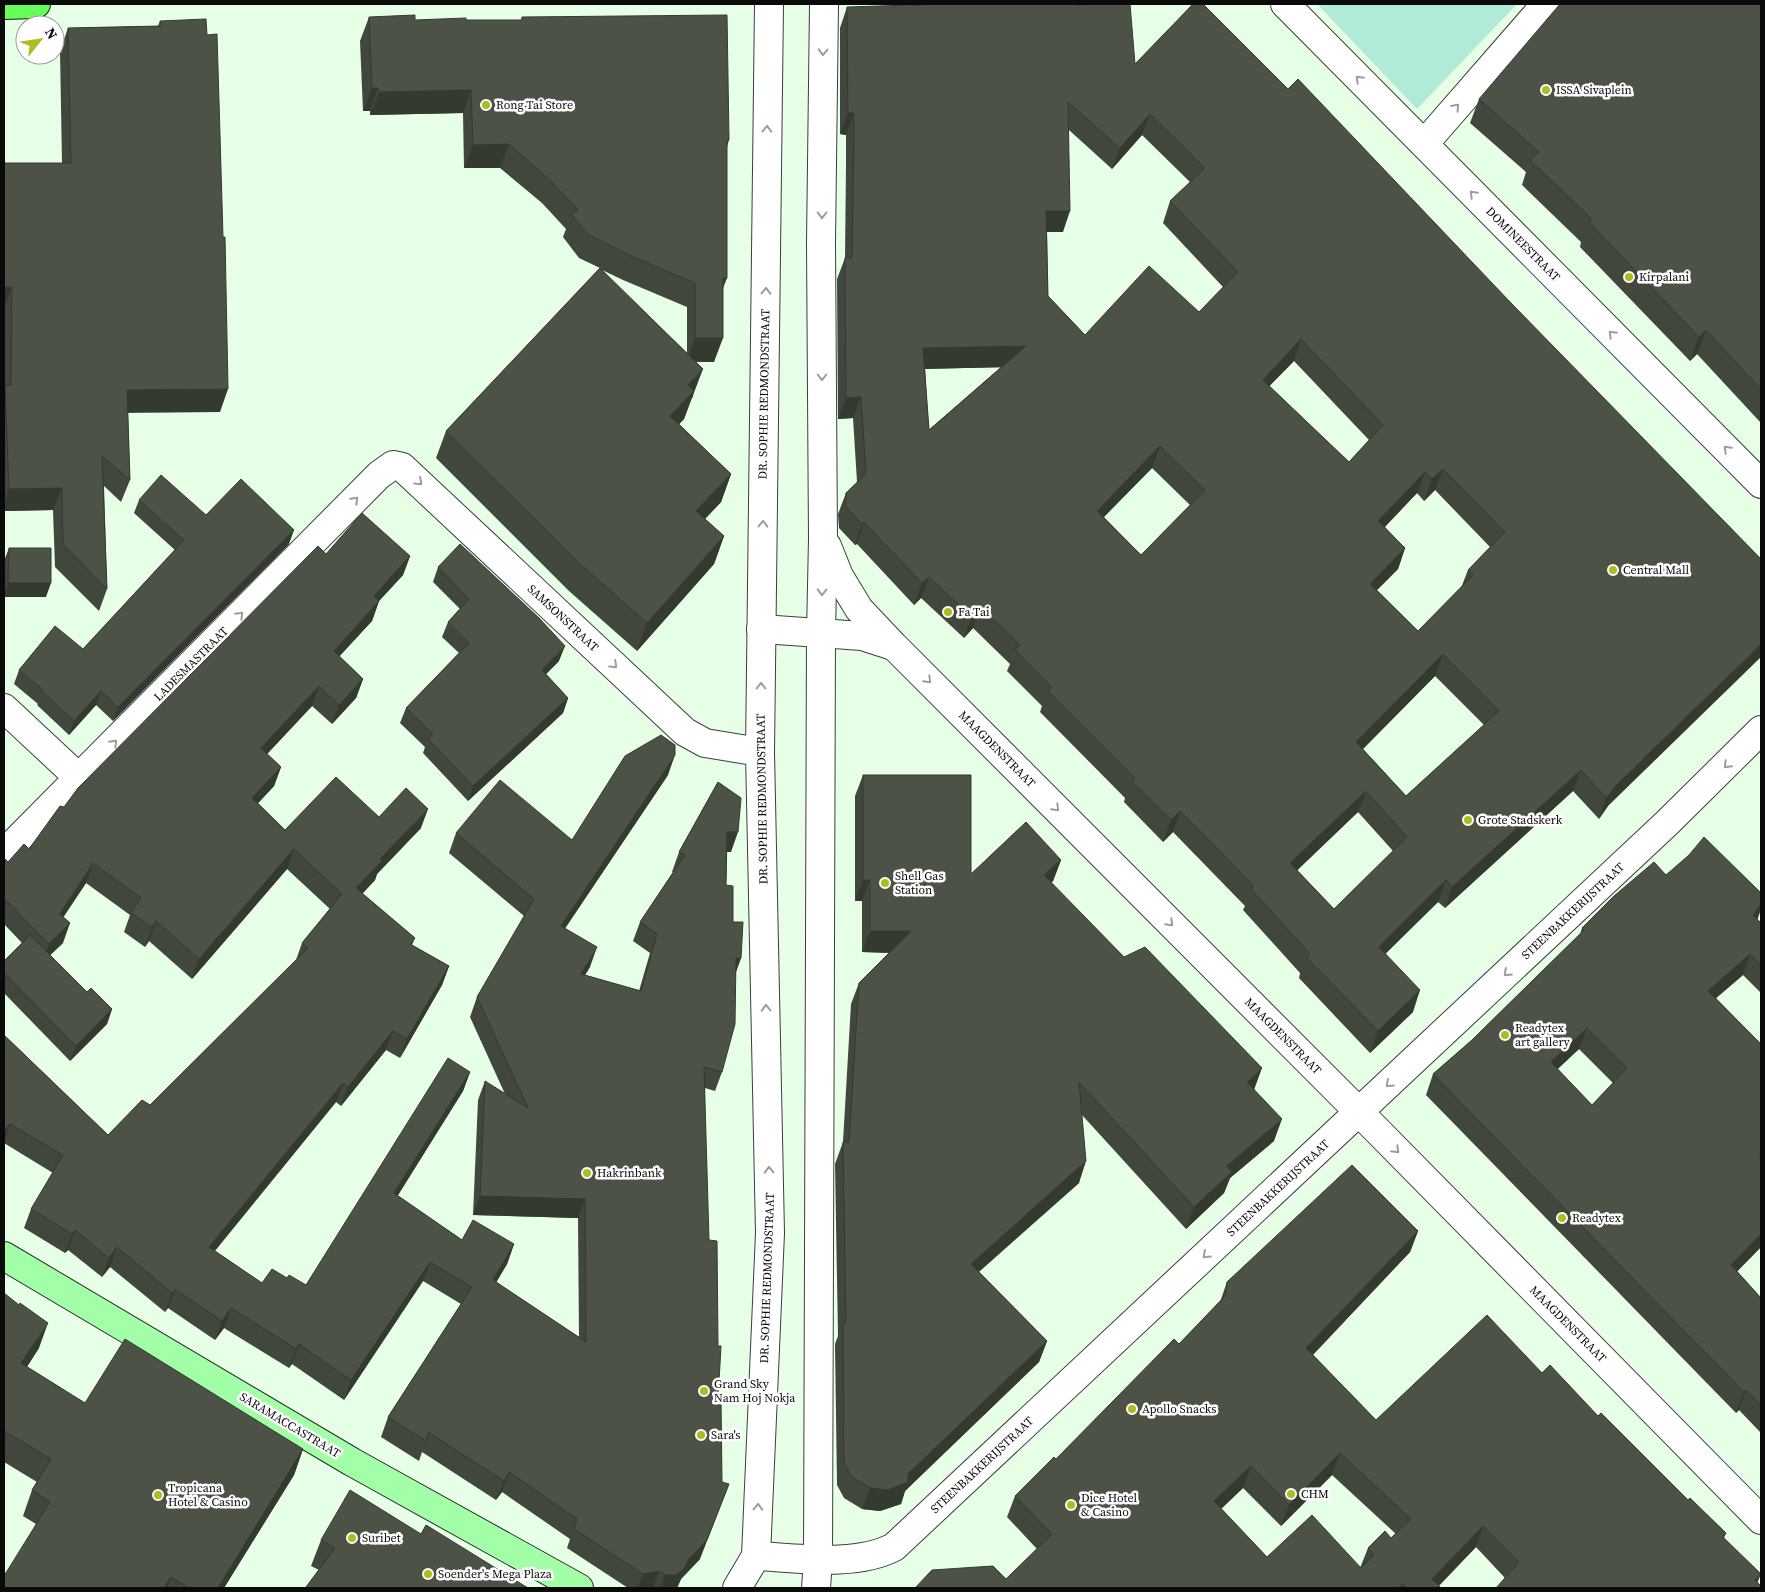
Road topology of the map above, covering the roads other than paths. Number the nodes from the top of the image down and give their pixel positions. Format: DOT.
graph roads {
  1 [pos="36,4"];
  2 [pos="769,4"];
  3 [pos="824,4"];
  4 [pos="1285,4"];
  5 [pos="1546,4"];
  6 [pos="4,5"];
  7 [pos="1424,144"];
  8 [pos="379,475"];
  9 [pos="1761,484"];
  10 [pos="823,539"];
  11 [pos="761,629"];
  12 [pos="821,633"];
  13 [pos="894,646"];
  14 [pos="4,708"];
  15 [pos="1761,730"];
  16 [pos="760,752"];
  17 [pos="79,778"];
  18 [pos="4,853"];
  19 [pos="1359,1112"];
  20 [pos="4,1256"];
  21 [pos="1761,1520"];
  22 [pos="756,1556"];
  23 [pos="818,1560"];
  24 [pos="579,1588"];
  25 [pos="737,1588"];
  26 [pos="816,1588"];
  1 -- 6 [label="main road"];
  11 -- 2 [label="street, DR. SOPHIE REDMONDSTRAAT, one-way"];
  3 -- 10 [label="street, one-way"];
  7 -- 4 [label="street, DOMINEESTRAAT, one-way"];
  7 -- 5 [label="street, one-way"];
  9 -- 7 [label="street, DOMINEESTRAAT, one-way"];
  8 -- 16 [label="street, SAMSONSTRAAT, one-way"];
  17 -- 8 [label="street, LADESMASTRAAT, one-way"];
  10 -- 12 [label="street, one-way"];
  10 -- 13 [label="street, MAAGDENSTRAAT"];
  11 -- 12 [label="street"];
  16 -- 11 [label="street, DR. SOPHIE REDMONDSTRAAT, one-way"];
  12 -- 13 [label="street"];
  12 -- 23 [label="street"];
  13 -- 19 [label="street, MAAGDENSTRAAT, one-way"];
  14 -- 17 [label="street"];
  15 -- 19 [label="street, STEENBAKKERIJSTRAAT, one-way"];
  22 -- 16 [label="street, DR. SOPHIE REDMONDSTRAAT, one-way"];
  17 -- 18 [label="street, LADESMASTRAAT"];
  19 -- 21 [label="street, MAAGDENSTRAAT, one-way"];
  19 -- 23 [label="street, STEENBAKKERIJSTRAAT, one-way"];
  20 -- 24 [label="main road, SARAMACCASTRAAT"];
  22 -- 23 [label="street, STEENBAKKERIJSTRAAT"];
  22 -- 25 [label="street, DR. SOPHIE REDMONDSTRAAT"];
  23 -- 26 [label="street"];
}
